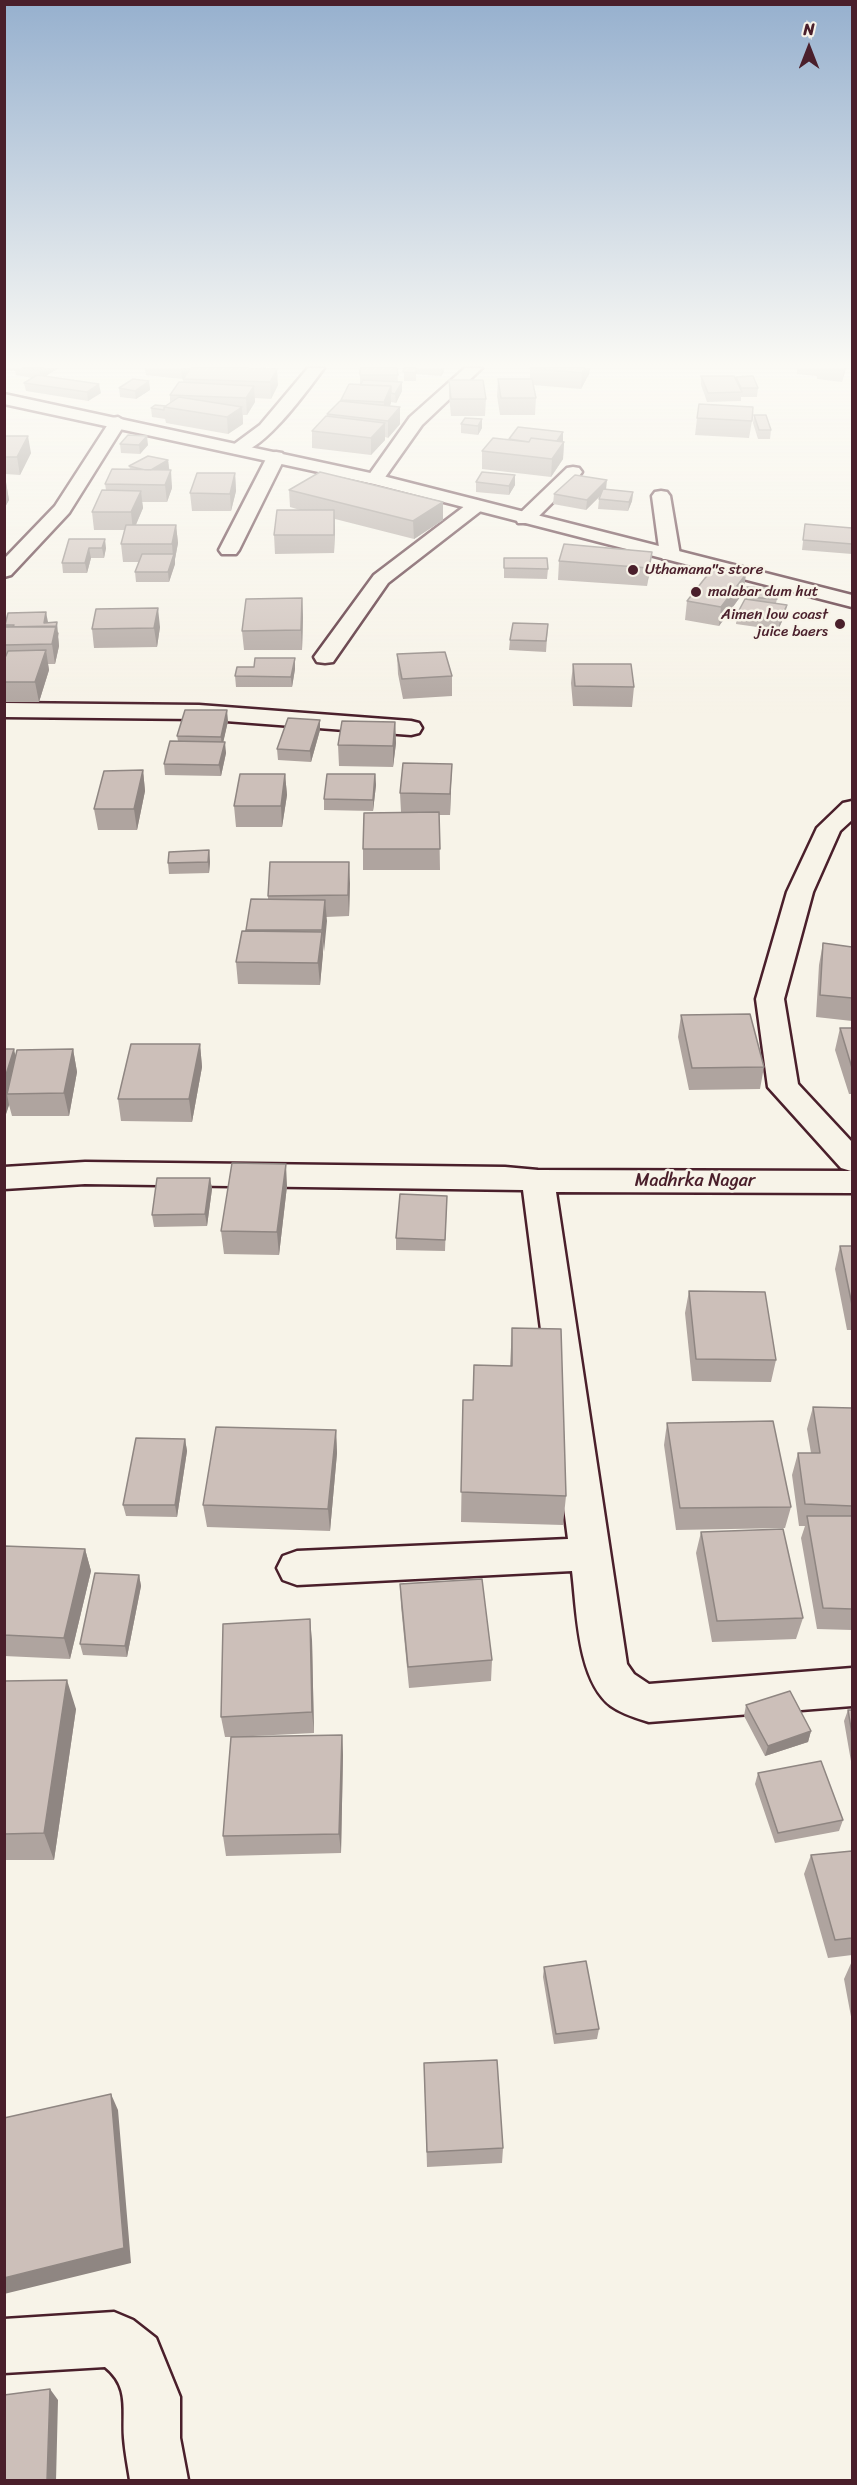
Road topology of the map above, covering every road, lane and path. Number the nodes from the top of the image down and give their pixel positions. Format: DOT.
graph roads {
  1 [pos="78,484"];
  2 [pos="262,484"];
  3 [pos="394,484"];
  4 [pos="561,484"];
  5 [pos="661,496"];
  6 [pos="476,506"];
  7 [pos="525,519"];
  8 [pos="229,550"];
  9 [pos="670,555"];
  10 [pos="4,571"];
  11 [pos="852,601"];
  12 [pos="325,657"];
  13 [pos="4,710"];
  14 [pos="411,728"];
  15 [pos="852,808"];
  16 [pos="852,1161"];
  17 [pos="4,1178"];
  18 [pos="538,1181"];
  19 [pos="852,1182"];
  20 [pos="590,1554"];
  21 [pos="297,1568"];
  22 [pos="852,1687"];
  23 [pos="4,2346"];
  24 [pos="159,2481"];
  1 -- 10 [label="street"];
  2 -- 8 [label="street"];
  3 -- 6 [label="street"];
  4 -- 7 [label="street"];
  5 -- 9 [label="street"];
  6 -- 7 [label="street"];
  6 -- 12 [label="street"];
  7 -- 9 [label="street"];
  9 -- 11 [label="street"];
  13 -- 14 [label="street"];
  15 -- 16 [label="street"];
  17 -- 18 [label="street, Madhrka Nagar"];
  18 -- 19 [label="street, Madhrka Nagar"];
  18 -- 20 [label="street"];
  20 -- 21 [label="street"];
  20 -- 22 [label="street"];
  23 -- 24 [label="street"];
}
